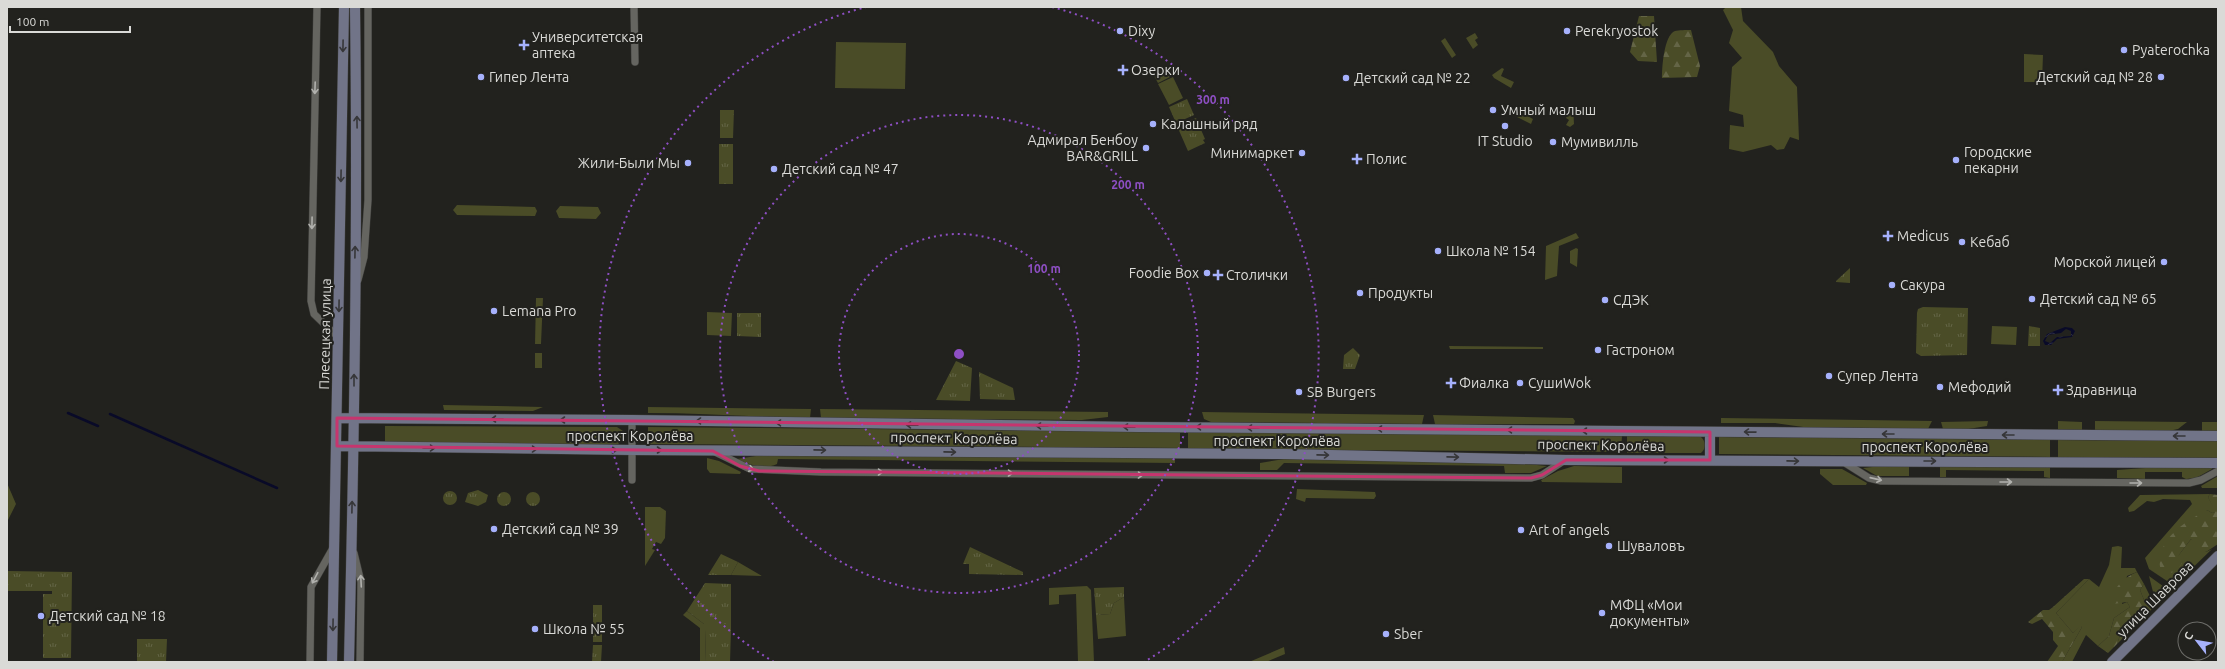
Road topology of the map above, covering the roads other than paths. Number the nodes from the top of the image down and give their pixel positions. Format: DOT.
graph roads {
  1 [pos="317,7"];
  2 [pos="344,7"];
  3 [pos="356,7"];
  4 [pos="368,7"];
  5 [pos="634,7"];
  6 [pos="635,62"];
  7 [pos="355,291"];
  8 [pos="338,337"];
  9 [pos="337,418"];
  10 [pos="354,419"];
  11 [pos="632,420"];
  12 [pos="1710,432"];
  13 [pos="2218,436"];
  14 [pos="337,446"];
  15 [pos="354,446"];
  16 [pos="632,450"];
  17 [pos="713,451"];
  18 [pos="1566,460"];
  19 [pos="1710,460"];
  20 [pos="1842,461"];
  21 [pos="2218,463"];
  22 [pos="2218,471"];
  23 [pos="632,480"];
  24 [pos="334,544"];
  25 [pos="351,546"];
  26 [pos="2218,556"];
  27 [pos="310,662"];
  28 [pos="332,662"];
  29 [pos="349,662"];
  30 [pos="360,662"];
  31 [pos="2112,662"];
  1 -- 8 [label="street, one-way"];
  2 -- 8 [label="street, Плесецкая улица, one-way"];
  7 -- 3 [label="street, Плесецкая улица, one-way"];
  4 -- 7 [label="street"];
  5 -- 6 [label="street"];
  10 -- 7 [label="street, Плесецкая улица, one-way"];
  8 -- 9 [label="street, Плесецкая улица"];
  9 -- 10 [label="street, проспект Королёва"];
  9 -- 14 [label="street, Плесецкая улица"];
  11 -- 10 [label="street, проспект Королёва, one-way"];
  10 -- 15 [label="street, Плесецкая улица"];
  12 -- 11 [label="street, проспект Королёва, one-way"];
  11 -- 16 [label="street"];
  13 -- 12 [label="street, проспект Королёва, one-way"];
  12 -- 19 [label="street"];
  14 -- 15 [label="street, проспект Королёва"];
  14 -- 24 [label="street, Плесецкая улица"];
  15 -- 16 [label="street, проспект Королёва, one-way"];
  25 -- 15 [label="street, Плесецкая улица, one-way"];
  16 -- 17 [label="street, проспект Королёва, one-way"];
  16 -- 23 [label="street"];
  17 -- 18 [label="street, проспект Королёва, one-way"];
  17 -- 18 [label="street, one-way"];
  18 -- 19 [label="street, проспект Королёва, one-way"];
  19 -- 20 [label="street, проспект Королёва, one-way"];
  20 -- 21 [label="street, проспект Королёва, one-way"];
  20 -- 22 [label="street, one-way"];
  24 -- 27 [label="street, one-way"];
  24 -- 28 [label="street, Плесецкая улица, one-way"];
  25 -- 29 [label="street, Плесецкая улица"];
  30 -- 25 [label="street, one-way"];
  26 -- 31 [label="street, улица Шаврова"];
}
